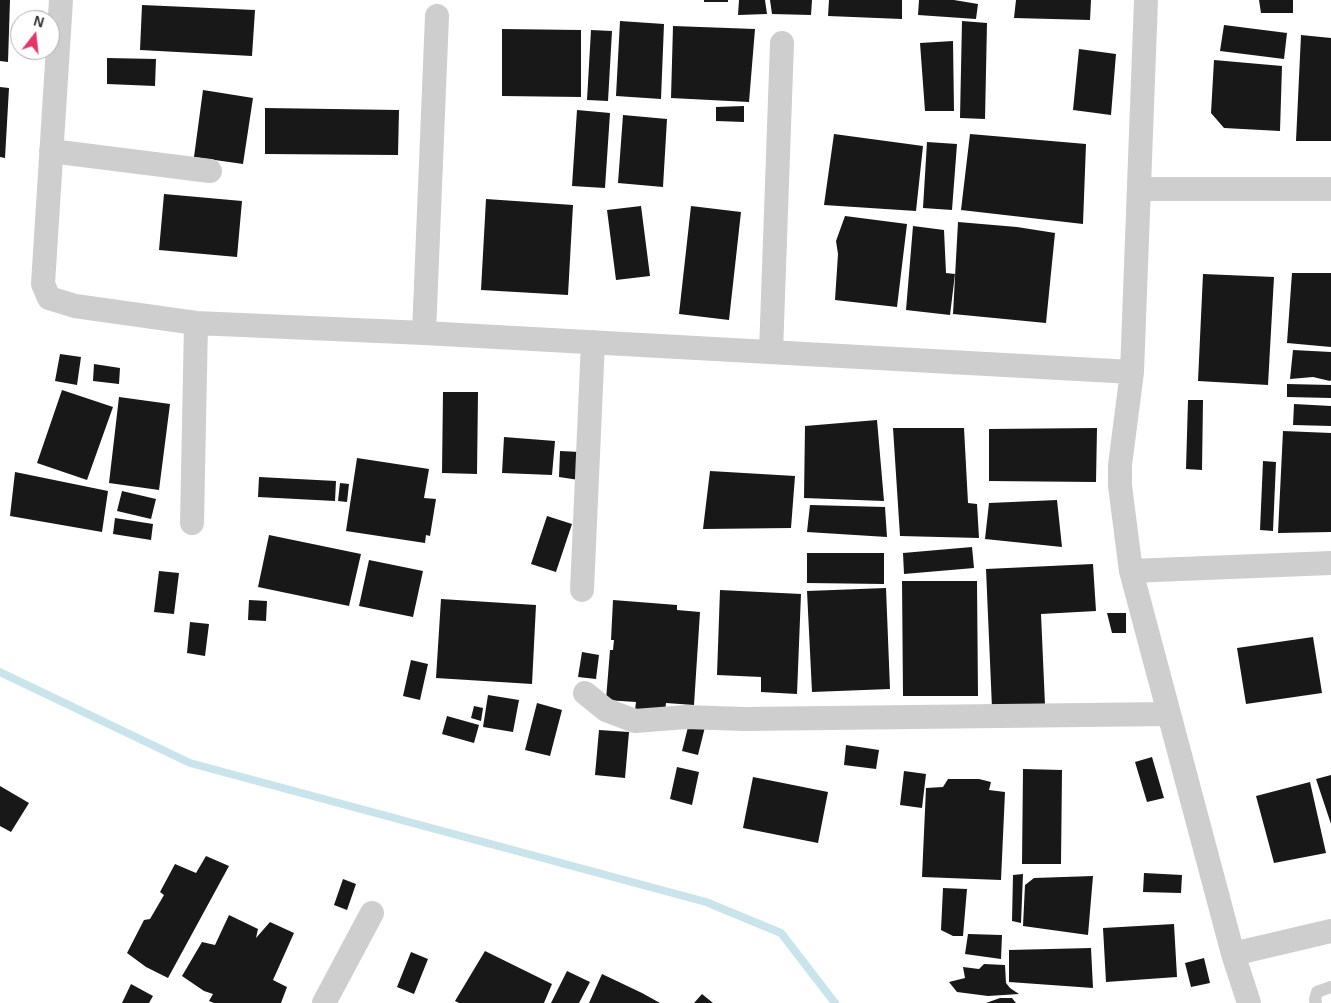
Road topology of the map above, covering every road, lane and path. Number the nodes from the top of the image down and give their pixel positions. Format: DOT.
graph roads {
  1 [pos="61,0"];
  2 [pos="1146,0"];
  3 [pos="437,16"];
  4 [pos="782,43"];
  5 [pos="52,151"];
  6 [pos="210,172"];
  7 [pos="1140,189"];
  8 [pos="1331,189"];
  9 [pos="196,323"];
  10 [pos="424,333"];
  11 [pos="593,342"];
  12 [pos="771,352"];
  13 [pos="1132,372"];
  14 [pos="192,523"];
  15 [pos="1331,563"];
  16 [pos="1131,571"];
  17 [pos="582,590"];
  18 [pos="585,693"];
  19 [pos="1170,714"];
  20 [pos="372,913"];
  21 [pos="1331,931"];
  22 [pos="1233,954"];
  23 [pos="1331,986"];
  24 [pos="324,1003"];
  25 [pos="1249,1003"];
  26 [pos="1316,1003"];
  1 -- 5 [label="street"];
  2 -- 7 [label="street"];
  3 -- 10 [label="street"];
  4 -- 12 [label="street"];
  5 -- 6 [label="street"];
  5 -- 9 [label="street"];
  7 -- 8 [label="street"];
  7 -- 13 [label="street"];
  9 -- 10 [label="street"];
  9 -- 14 [label="street"];
  10 -- 11 [label="street"];
  11 -- 12 [label="street"];
  11 -- 17 [label="street"];
  12 -- 13 [label="street"];
  13 -- 16 [label="street"];
  15 -- 16 [label="street"];
  16 -- 19 [label="street"];
  18 -- 19 [label="street"];
  19 -- 22 [label="street"];
  20 -- 24 [label="street"];
  21 -- 22 [label="street"];
  22 -- 25 [label="street"];
  23 -- 26 [label="lane"];
}
